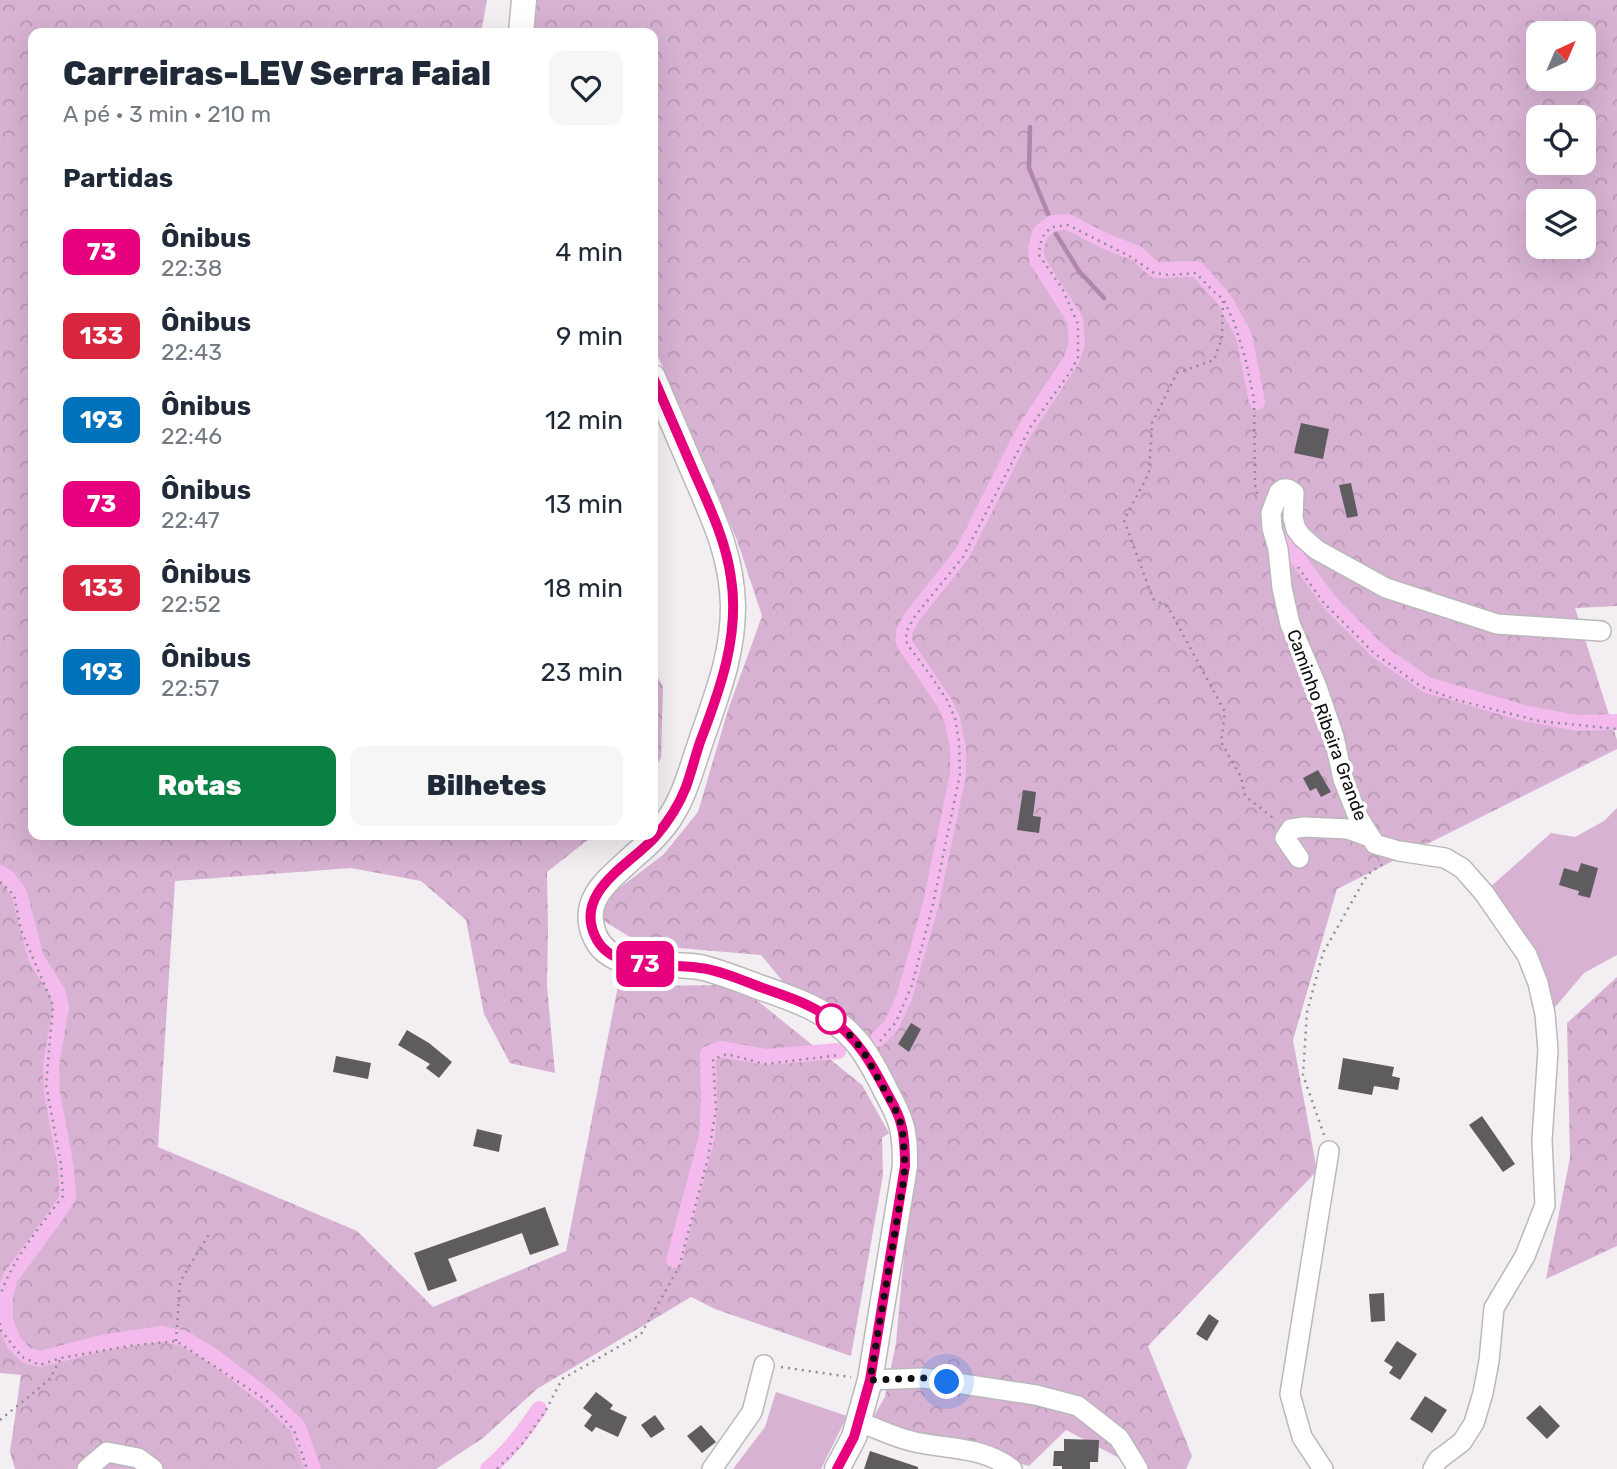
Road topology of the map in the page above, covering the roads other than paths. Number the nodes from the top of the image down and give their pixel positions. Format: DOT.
graph roads {
  1 [pos="524,0"];
  2 [pos="521,28"];
  3 [pos="658,389"];
  4 [pos="1601,631"];
  5 [pos="658,833"];
  6 [pos="1370,837"];
  7 [pos="652,840"];
  8 [pos="1299,858"];
  9 [pos="1329,1151"];
  10 [pos="764,1365"];
  11 [pos="870,1380"];
  12 [pos="859,1422"];
  13 [pos="87,1469"];
  14 [pos="153,1469"];
  15 [pos="712,1469"];
  16 [pos="837,1469"];
  17 [pos="1012,1469"];
  18 [pos="1138,1469"];
  19 [pos="1323,1469"];
  20 [pos="1433,1469"];
  1 -- 2 [label="main road"];
  3 -- 5 [label="main road"];
  4 -- 6 [label="street, Caminho Ribeira Grande"];
  6 -- 8 [label="street"];
  6 -- 20 [label="street, Caminho Ribeira Grande"];
  7 -- 11 [label="main road"];
  9 -- 19 [label="street"];
  10 -- 15 [label="street"];
  11 -- 12 [label="main road"];
  11 -- 18 [label="street"];
  12 -- 16 [label="main road"];
  12 -- 17 [label="street"];
  13 -- 14 [label="street"];
}
